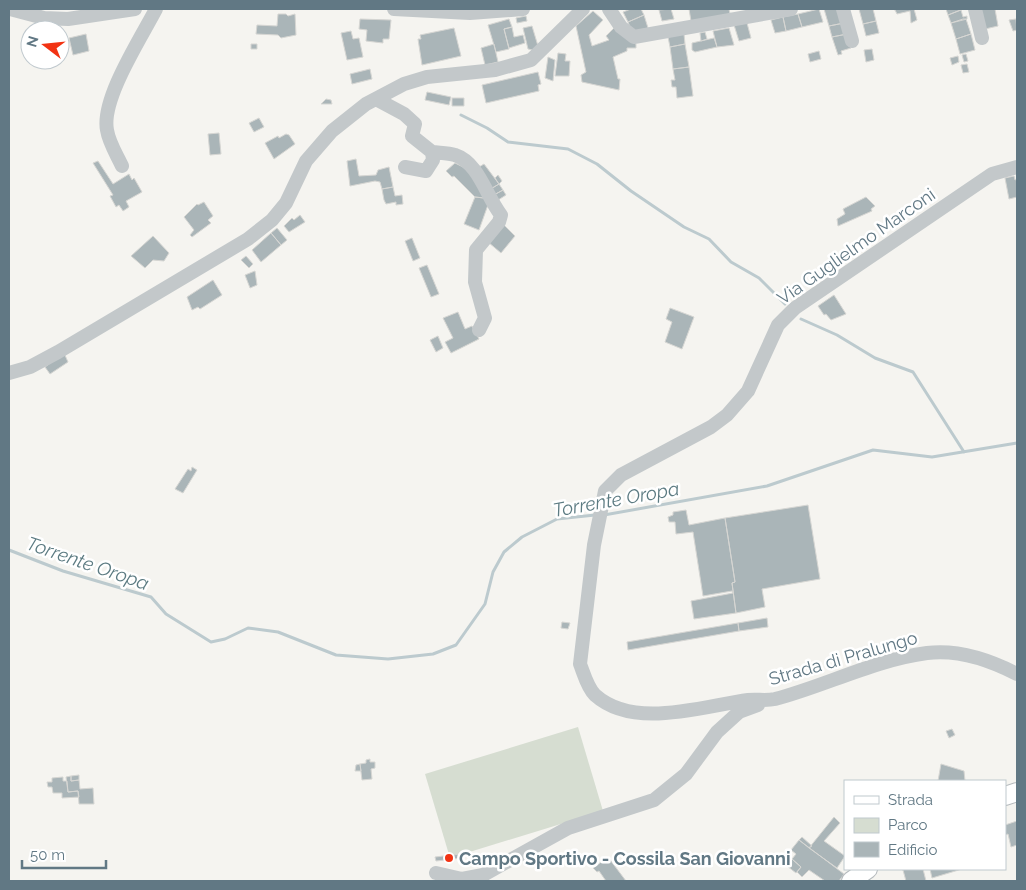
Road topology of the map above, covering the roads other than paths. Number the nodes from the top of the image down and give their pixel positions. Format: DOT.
graph roads {
  1 [pos="10,9"];
  2 [pos="135,9"];
  3 [pos="156,9"];
  4 [pos="394,9"];
  5 [pos="523,9"];
  6 [pos="583,9"];
  7 [pos="609,9"];
  8 [pos="791,9"];
  9 [pos="843,9"];
  10 [pos="975,9"];
  11 [pos="456,10"];
  12 [pos="982,38"];
  13 [pos="852,41"];
  14 [pos="376,99"];
  15 [pos="432,152"];
  16 [pos="122,166"];
  17 [pos="405,167"];
  18 [pos="1017,167"];
  19 [pos="479,330"];
  20 [pos="9,373"];
  21 [pos="605,491"];
  22 [pos="1017,674"];
  23 [pos="772,700"];
  24 [pos="867,870"];
  25 [pos="436,873"];
  26 [pos="851,881"];
  1 -- 2 [label="street"];
  3 -- 16 [label="street"];
  4 -- 11 [label="street"];
  5 -- 11 [label="street"];
  6 -- 14 [label="street"];
  7 -- 8 [label="street"];
  9 -- 13 [label="street"];
  10 -- 12 [label="street"];
  14 -- 15 [label="street"];
  14 -- 20 [label="street"];
  15 -- 17 [label="street"];
  15 -- 19 [label="street"];
  18 -- 21 [label="street, Via Guglielmo Marconi"];
  21 -- 23 [label="street, Strada di Pralungo"];
  22 -- 23 [label="street, Strada di Pralungo"];
  23 -- 25 [label="street"];
  24 -- 26 [label="main road"];
}
